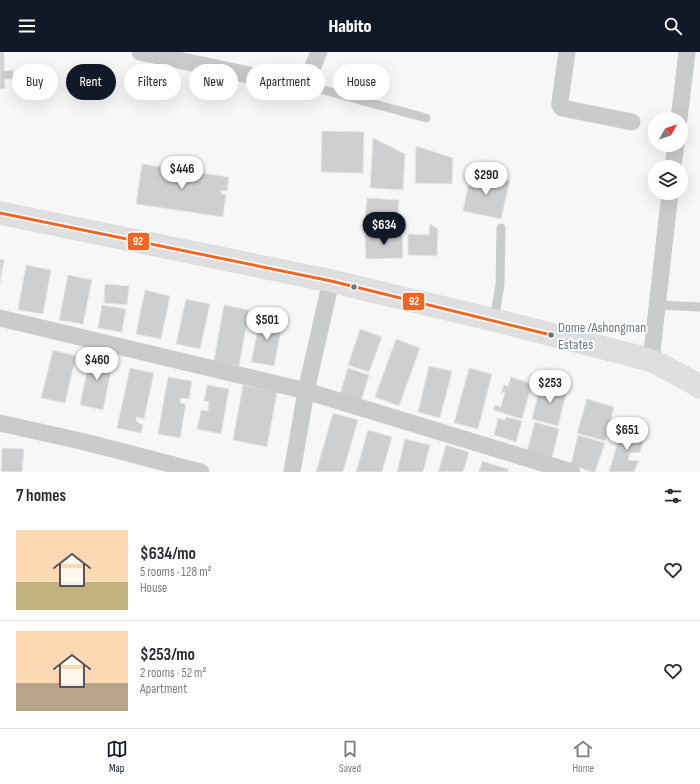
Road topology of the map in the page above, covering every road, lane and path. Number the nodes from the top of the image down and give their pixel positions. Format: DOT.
graph roads {
  1 [pos="140,52"];
  2 [pos="319,52"];
  3 [pos="566,52"];
  4 [pos="686,52"];
  5 [pos="314,64"];
  6 [pos="246,74"];
  7 [pos="325,90"];
  8 [pos="680,112"];
  9 [pos="426,118"];
  10 [pos="632,122"];
  11 [pos="669,200"];
  12 [pos="0,213"];
  13 [pos="501,228"];
  14 [pos="331,281"];
  15 [pos="657,305"];
  16 [pos="700,307"];
  17 [pos="0,318"];
  18 [pos="494,320"];
  19 [pos="651,360"];
  20 [pos="700,387"];
  21 [pos="306,391"];
  22 [pos="0,423"];
  23 [pos="200,472"];
  24 [pos="292,472"];
  25 [pos="572,472"];
  1 -- 6 [label="street"];
  2 -- 5 [label="street"];
  3 -- 10 [label="street"];
  4 -- 8 [label="street"];
  7 -- 9 [label="lane"];
  11 -- 15 [label="street"];
  12 -- 14 [label="street"];
  13 -- 18 [label="lane"];
  14 -- 18 [label="street"];
  14 -- 21 [label="street"];
  15 -- 16 [label="lane"];
  15 -- 19 [label="street"];
  17 -- 21 [label="street"];
  18 -- 19 [label="street"];
  19 -- 20 [label="street"];
  21 -- 24 [label="street"];
  21 -- 25 [label="street"];
  22 -- 23 [label="street"];
}
